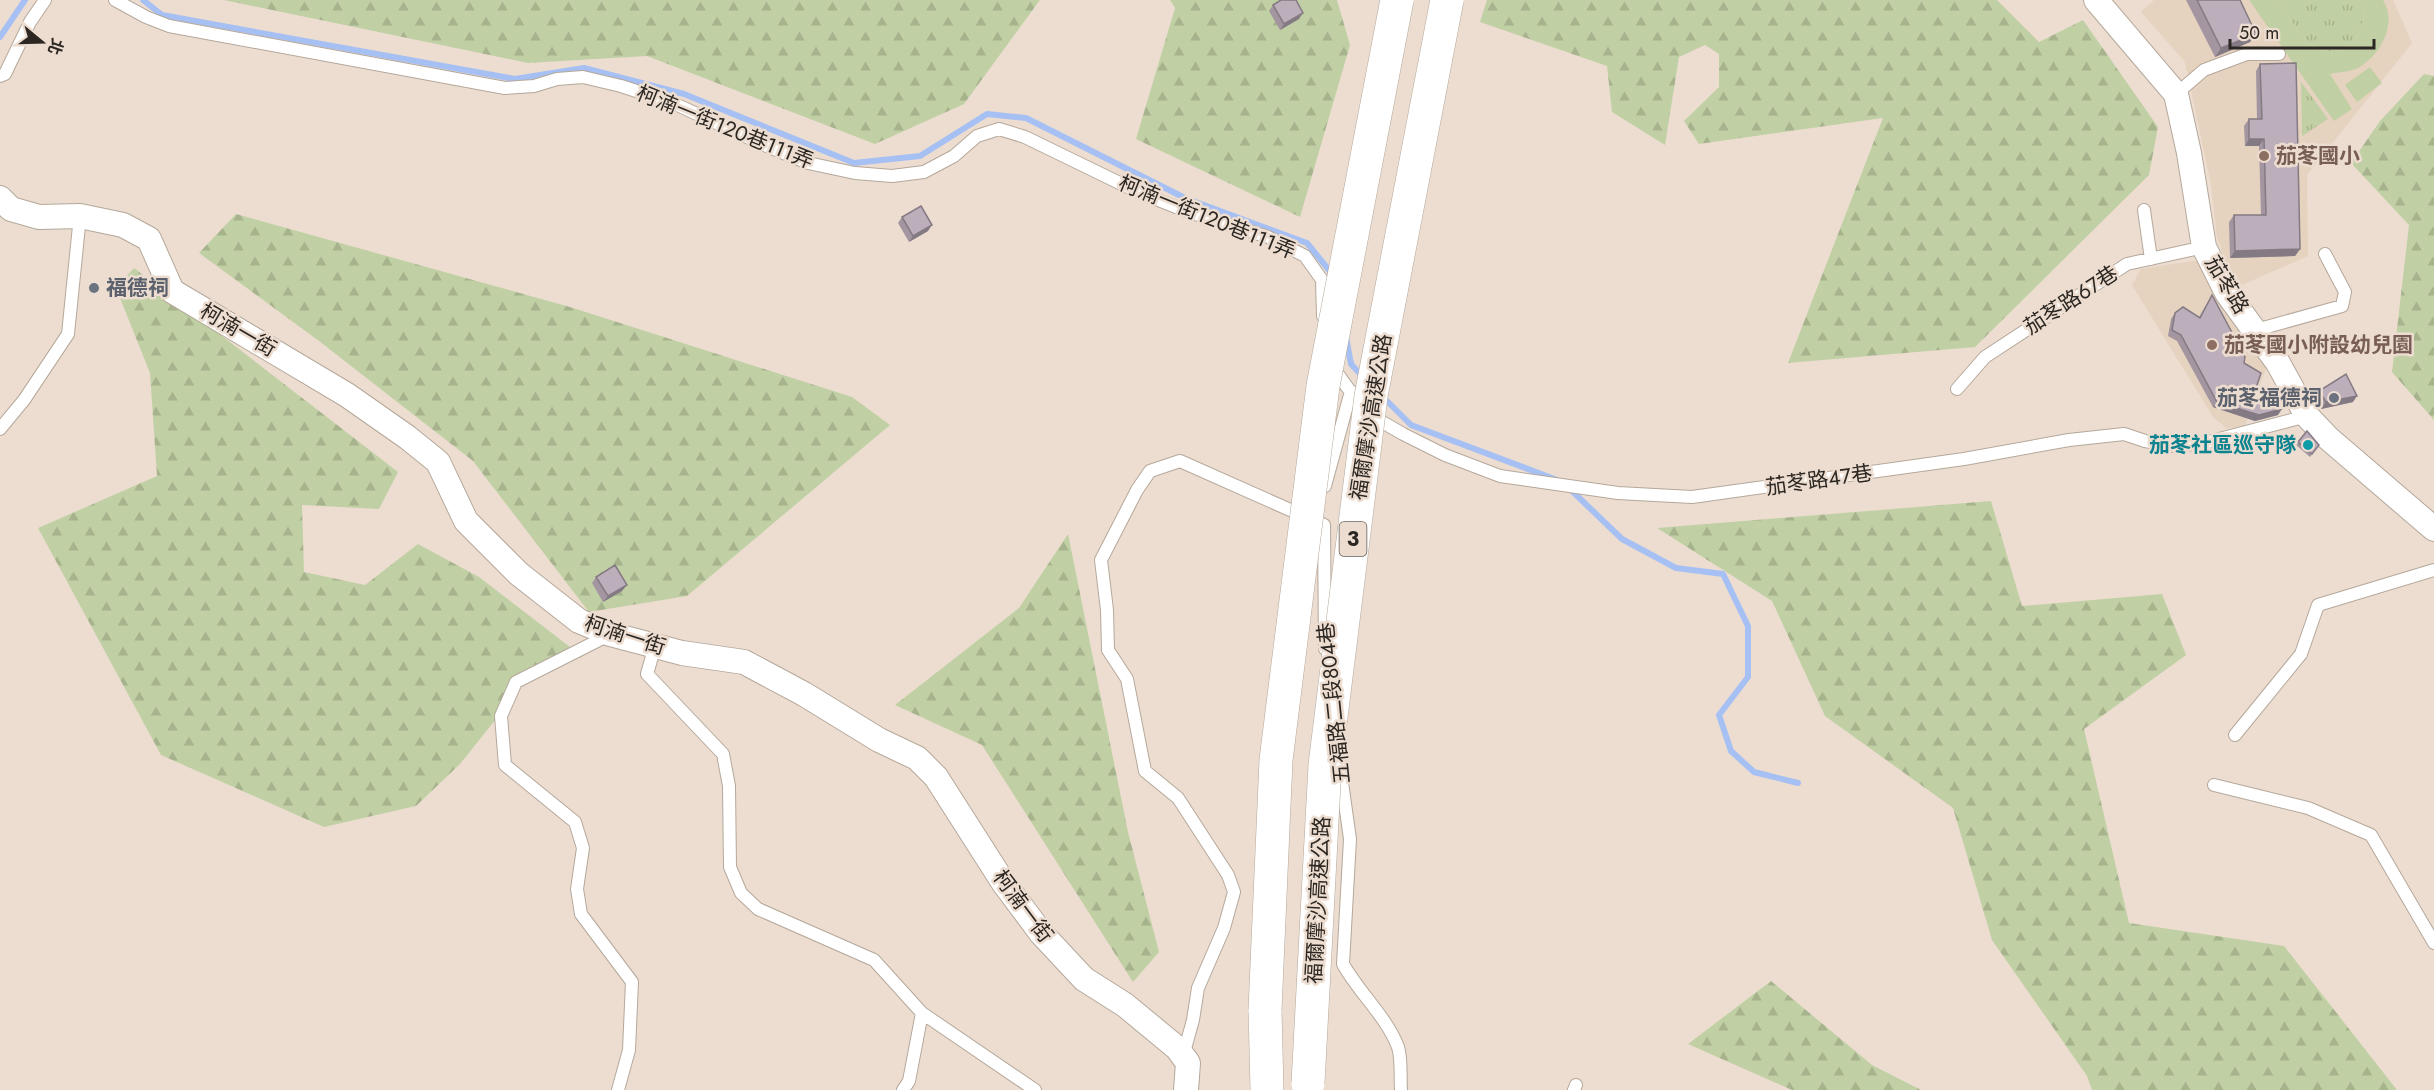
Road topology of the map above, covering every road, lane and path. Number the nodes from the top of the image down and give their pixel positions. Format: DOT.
graph roads {
  1 [pos="45,0"];
  2 [pos="115,0"];
  3 [pos="1397,0"];
  4 [pos="1448,0"];
  5 [pos="2096,0"];
  6 [pos="2279,54"];
  7 [pos="0,76"];
  8 [pos="2176,94"];
  9 [pos="0,198"];
  10 [pos="2144,210"];
  11 [pos="80,216"];
  12 [pos="2204,248"];
  13 [pos="2325,254"];
  14 [pos="2151,259"];
  15 [pos="2256,330"];
  16 [pos="1957,389"];
  17 [pos="1351,392"];
  18 [pos="2307,416"];
  19 [pos="0,429"];
  20 [pos="1315,520"];
  21 [pos="2434,529"];
  22 [pos="2434,570"];
  23 [pos="610,634"];
  24 [pos="655,646"];
  25 [pos="2235,735"];
  26 [pos="2214,784"];
  27 [pos="2434,943"];
  28 [pos="922,1013"];
  29 [pos="1182,1056"];
  30 [pos="1308,1087"];
  31 [pos="618,1090"];
  32 [pos="903,1090"];
  33 [pos="1035,1090"];
  34 [pos="1186,1090"];
  35 [pos="1267,1090"];
  36 [pos="1401,1090"];
  1 -- 7 [label="lane"];
  2 -- 17 [label="lane, 柯湳一街120巷111弄"];
  3 -- 35 [label="highway, bridge"];
  4 -- 30 [label="highway, 福爾摩沙高速公路 / 3, bridge"];
  5 -- 8 [label="street, 茄苳路"];
  6 -- 8 [label="lane"];
  8 -- 12 [label="street, 茄苳路"];
  9 -- 11 [label="street, 柯湳一街"];
  10 -- 14 [label="lane"];
  11 -- 19 [label="lane"];
  11 -- 23 [label="street, 柯湳一街"];
  12 -- 14 [label="lane, 茄苳路67巷"];
  12 -- 15 [label="street, 茄苳路"];
  13 -- 15 [label="lane"];
  14 -- 16 [label="lane, 茄苳路67巷"];
  15 -- 18 [label="street, 茄苳路"];
  17 -- 18 [label="lane, 茄苳路47巷"];
  17 -- 20 [label="lane"];
  18 -- 21 [label="street, 茄苳路"];
  20 -- 29 [label="lane"];
  20 -- 36 [label="lane, 五福路二段804巷"];
  22 -- 25 [label="lane"];
  23 -- 24 [label="street, 柯湳一街"];
  23 -- 31 [label="lane"];
  24 -- 28 [label="lane"];
  24 -- 29 [label="street, 柯湳一街"];
  26 -- 27 [label="lane"];
  28 -- 32 [label="lane"];
  28 -- 33 [label="lane"];
  29 -- 34 [label="street"];
}
